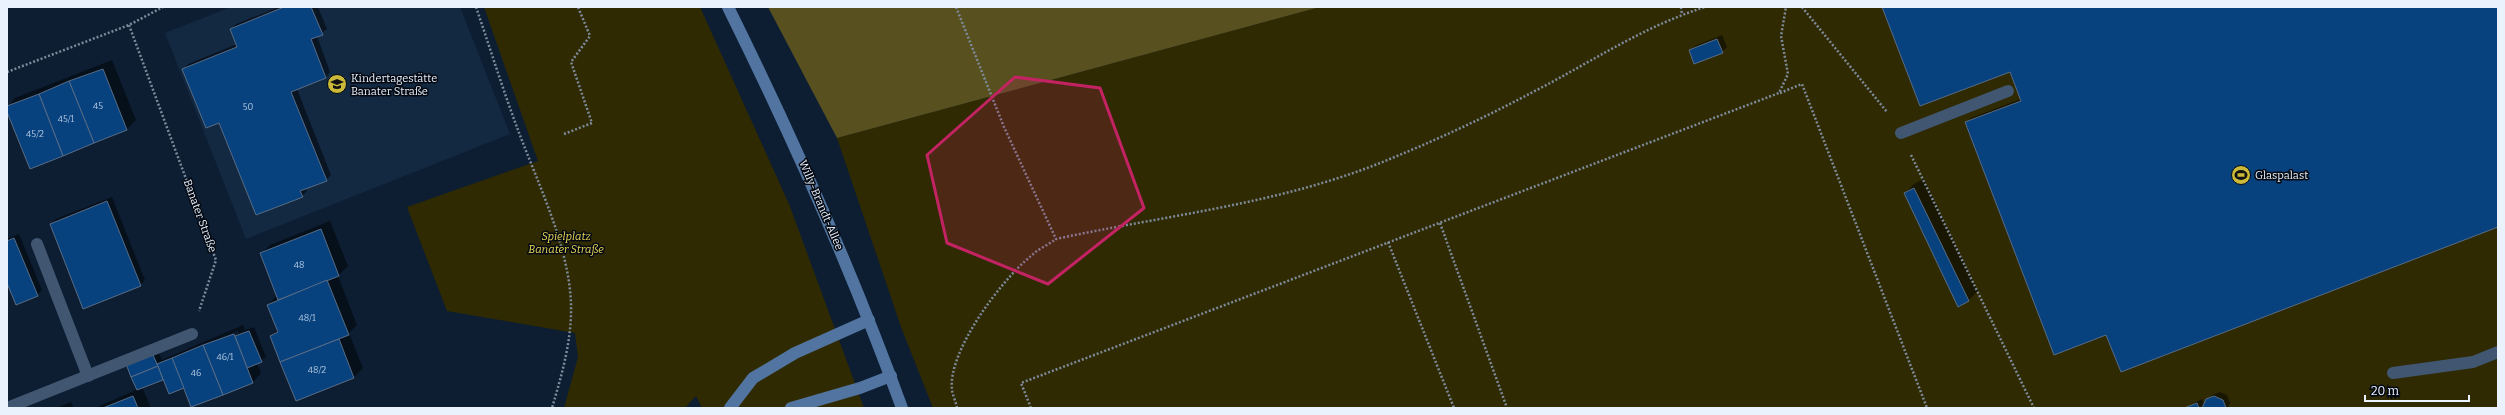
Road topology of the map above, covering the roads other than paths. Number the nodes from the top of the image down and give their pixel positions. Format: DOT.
graph roads {
  1 [pos="728,7"];
  2 [pos="2008,91"];
  3 [pos="1901,133"];
  4 [pos="37,244"];
  5 [pos="869,320"];
  6 [pos="192,334"];
  7 [pos="2498,352"];
  8 [pos="2393,373"];
  9 [pos="88,376"];
  10 [pos="890,376"];
  11 [pos="7,408"];
  12 [pos="730,408"];
  13 [pos="791,408"];
  14 [pos="902,408"];
  1 -- 5 [label="main road, Willy-Brandt-Allee"];
  2 -- 3 [label="street"];
  4 -- 9 [label="street"];
  5 -- 10 [label="main road, Willy-Brandt-Allee"];
  5 -- 12 [label="main road"];
  6 -- 9 [label="street"];
  7 -- 8 [label="street"];
  9 -- 11 [label="street"];
  10 -- 13 [label="main road"];
  10 -- 14 [label="main road, Willy-Brandt-Allee"];
}
